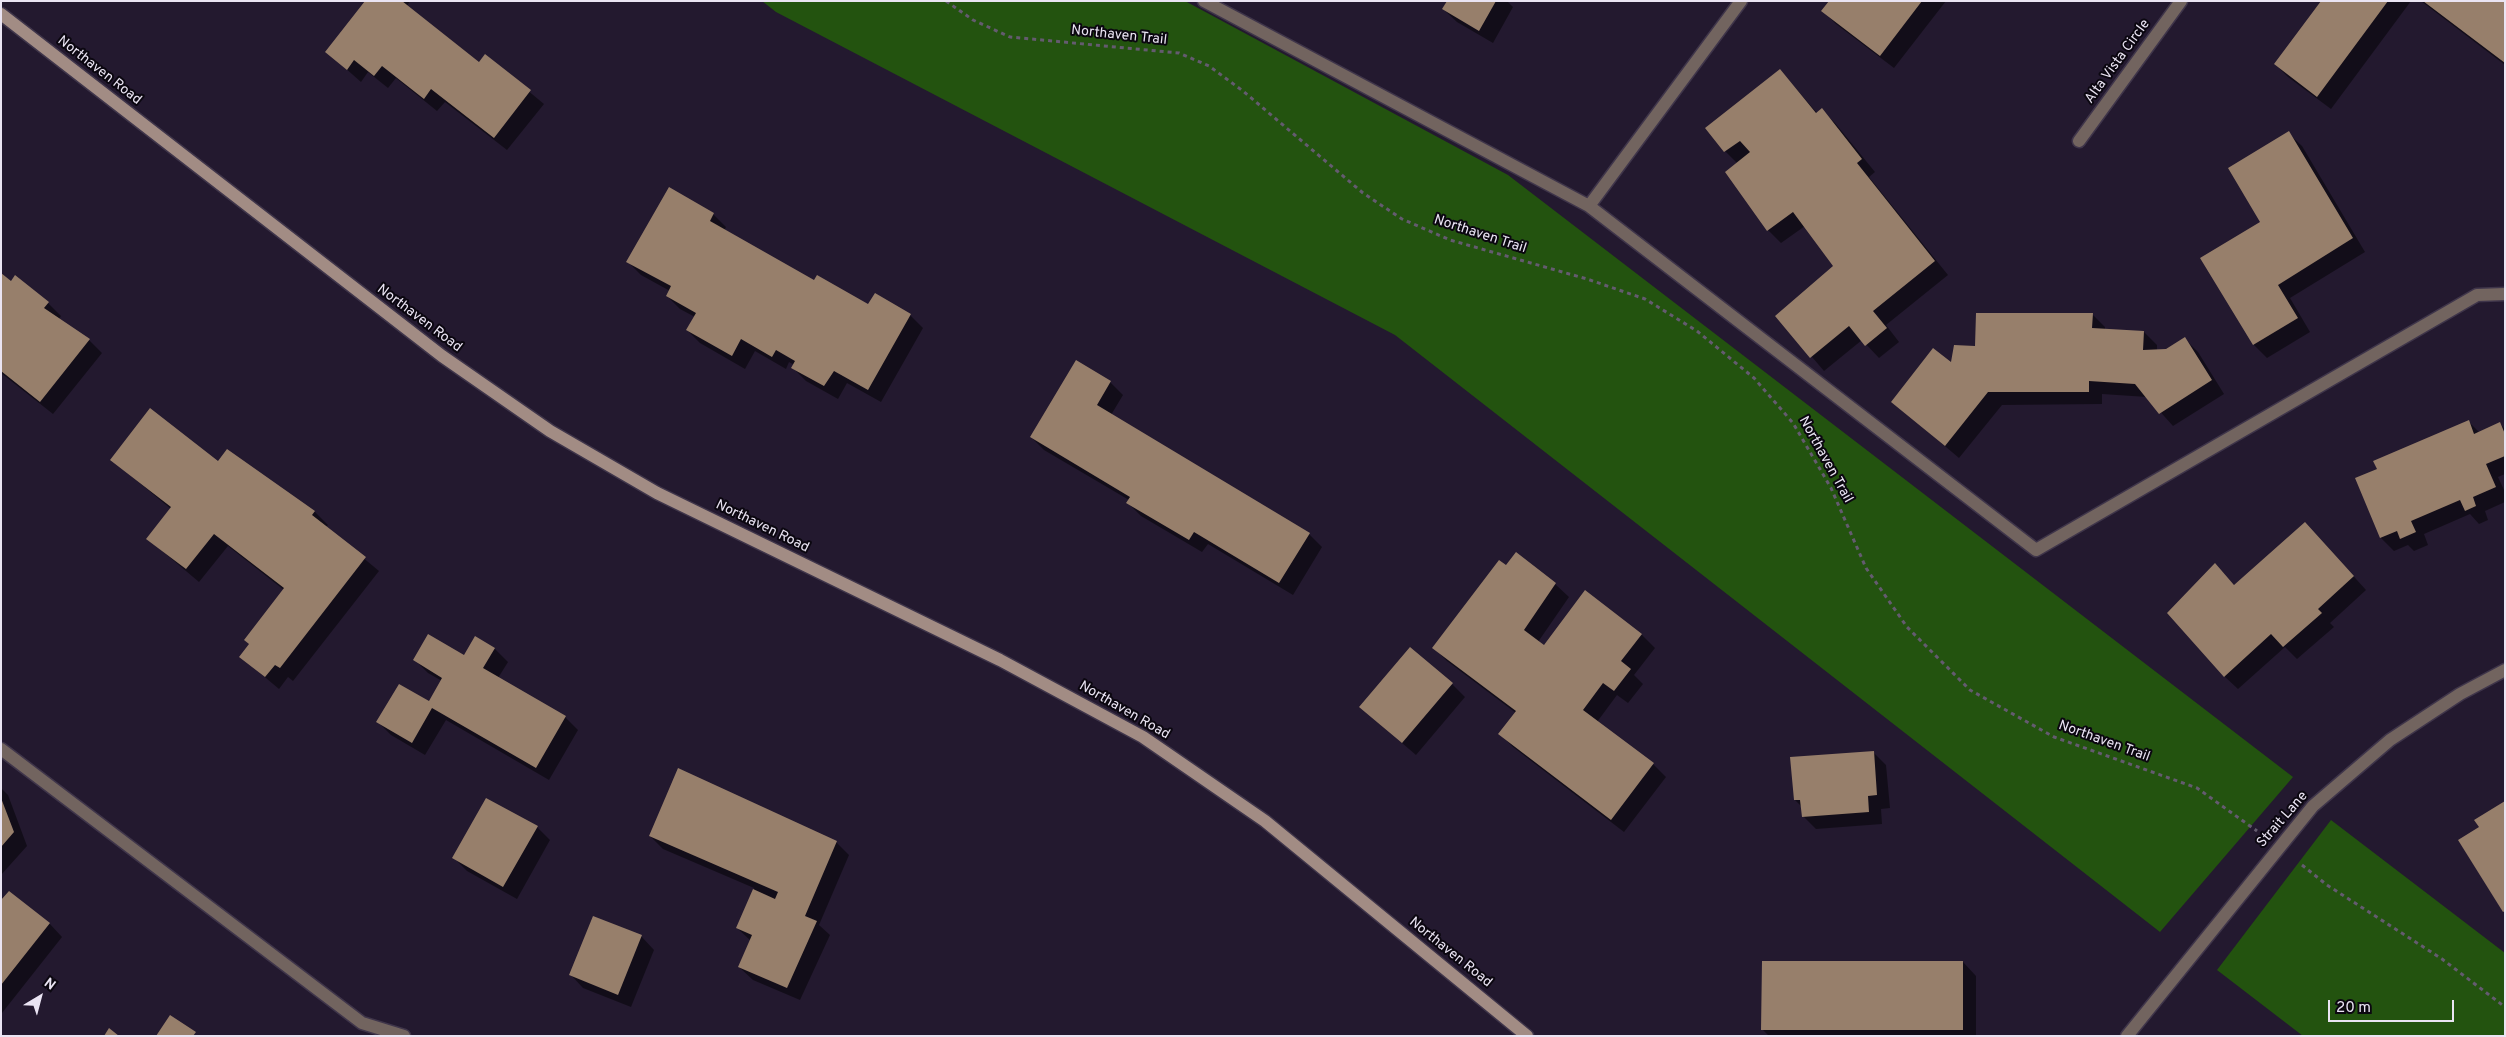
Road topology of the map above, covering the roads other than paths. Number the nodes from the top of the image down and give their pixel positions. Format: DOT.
graph roads {
  1 [pos="1204,1"];
  2 [pos="1741,1"];
  3 [pos="2181,1"];
  4 [pos="1,14"];
  5 [pos="2079,141"];
  6 [pos="1589,206"];
  7 [pos="2505,294"];
  8 [pos="2505,670"];
  9 [pos="1,749"];
  10 [pos="404,1036"];
  11 [pos="1527,1036"];
  12 [pos="2127,1036"];
  1 -- 6 [label="street"];
  2 -- 6 [label="street"];
  3 -- 5 [label="street, Alta Vista Circle"];
  4 -- 11 [label="street, Northaven Road"];
  6 -- 7 [label="street"];
  8 -- 12 [label="street, Strait Lane"];
  9 -- 10 [label="street"];
}
